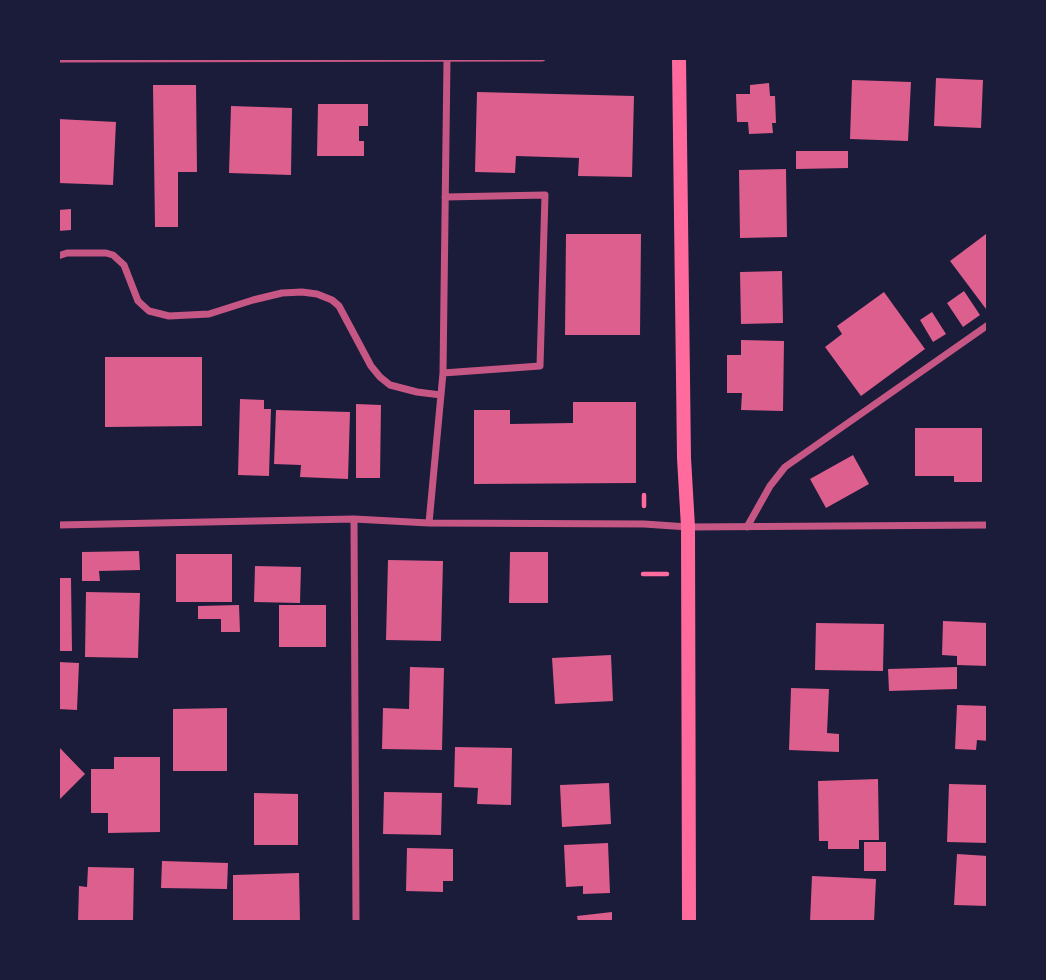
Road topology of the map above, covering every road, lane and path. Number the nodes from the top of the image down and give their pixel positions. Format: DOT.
graph roads {
  1 [pos="542,58"];
  2 [pos="679,58"];
  3 [pos="58,59"];
  4 [pos="447,60"];
  5 [pos="445,197"];
  6 [pos="58,256"];
  7 [pos="988,325"];
  8 [pos="443,373"];
  9 [pos="441,395"];
  10 [pos="354,519"];
  11 [pos="429,523"];
  12 [pos="58,525"];
  13 [pos="988,525"];
  14 [pos="688,527"];
  15 [pos="747,527"];
  16 [pos="356,922"];
  17 [pos="689,922"];
  1 -- 4 [label="street"];
  2 -- 14 [label="main road"];
  3 -- 4 [label="street"];
  4 -- 5 [label="street"];
  5 -- 8 [label="street"];
  5 -- 8 [label="street"];
  6 -- 9 [label="street"];
  7 -- 15 [label="street"];
  8 -- 9 [label="street"];
  9 -- 11 [label="street"];
  10 -- 11 [label="street"];
  10 -- 12 [label="street"];
  10 -- 16 [label="street"];
  11 -- 14 [label="street"];
  13 -- 15 [label="street"];
  14 -- 15 [label="street"];
  14 -- 17 [label="main road"];
}
